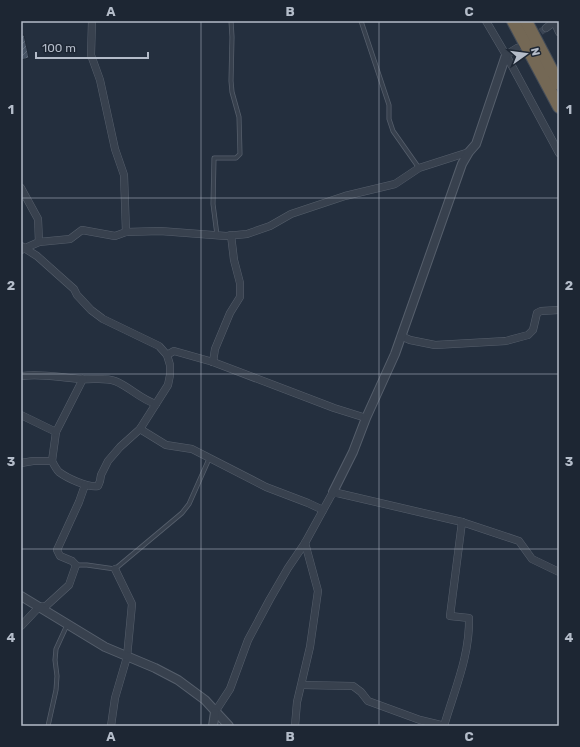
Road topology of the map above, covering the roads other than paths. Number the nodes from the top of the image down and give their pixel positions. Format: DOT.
graph roads {
  1 [pos="92,21"];
  2 [pos="231,21"];
  3 [pos="361,21"];
  4 [pos="486,21"];
  5 [pos="513,21"];
  6 [pos="526,21"];
  7 [pos="554,21"];
  8 [pos="546,28"];
  9 [pos="559,32"];
  10 [pos="517,48"];
  11 [pos="506,55"];
  12 [pos="559,84"];
  13 [pos="559,107"];
  14 [pos="469,152"];
  15 [pos="559,153"];
  16 [pos="418,168"];
  17 [pos="21,188"];
  18 [pos="126,232"];
  19 [pos="217,235"];
  20 [pos="231,236"];
  21 [pos="39,242"];
  22 [pos="22,248"];
  23 [pos="559,310"];
  24 [pos="401,336"];
  25 [pos="167,355"];
  26 [pos="214,362"];
  27 [pos="21,376"];
  28 [pos="83,379"];
  29 [pos="156,404"];
  30 [pos="21,415"];
  31 [pos="366,418"];
  32 [pos="140,429"];
  33 [pos="56,432"];
  34 [pos="209,459"];
  35 [pos="52,461"];
  36 [pos="21,463"];
  37 [pos="85,485"];
  38 [pos="333,492"];
  39 [pos="323,510"];
  40 [pos="462,522"];
  41 [pos="305,543"];
  42 [pos="76,565"];
  43 [pos="115,569"];
  44 [pos="559,572"];
  45 [pos="21,596"];
  46 [pos="39,607"];
  47 [pos="67,625"];
  48 [pos="21,626"];
  49 [pos="127,657"];
  50 [pos="302,685"];
  51 [pos="215,712"];
  52 [pos="48,726"];
  53 [pos="111,726"];
  54 [pos="213,726"];
  55 [pos="229,726"];
  56 [pos="295,726"];
  57 [pos="445,726"];
  1 -- 18 [label="street"];
  2 -- 19 [label="lane"];
  3 -- 16 [label="lane"];
  4 -- 11 [label="street"];
  5 -- 13 [label="highway"];
  6 -- 12 [label="highway"];
  7 -- 8 [label="street"];
  7 -- 9 [label="street"];
  10 -- 11 [label="street"];
  11 -- 14 [label="street"];
  11 -- 15 [label="street"];
  14 -- 16 [label="street"];
  14 -- 24 [label="street"];
  16 -- 20 [label="street"];
  17 -- 21 [label="street"];
  18 -- 19 [label="street"];
  18 -- 21 [label="street"];
  19 -- 20 [label="street"];
  20 -- 26 [label="street"];
  21 -- 22 [label="street"];
  22 -- 25 [label="street"];
  23 -- 24 [label="street"];
  24 -- 31 [label="street"];
  25 -- 26 [label="street"];
  25 -- 29 [label="street"];
  26 -- 31 [label="street"];
  27 -- 28 [label="street"];
  28 -- 29 [label="street"];
  28 -- 33 [label="street"];
  29 -- 32 [label="street"];
  30 -- 33 [label="street"];
  31 -- 38 [label="street"];
  32 -- 34 [label="street"];
  32 -- 37 [label="street"];
  33 -- 35 [label="street"];
  34 -- 39 [label="street"];
  34 -- 43 [label="lane"];
  35 -- 36 [label="street"];
  35 -- 37 [label="street"];
  37 -- 42 [label="street"];
  38 -- 39 [label="street"];
  38 -- 40 [label="street"];
  39 -- 41 [label="street"];
  40 -- 44 [label="street"];
  40 -- 57 [label="street"];
  41 -- 50 [label="street"];
  41 -- 51 [label="street"];
  42 -- 43 [label="lane"];
  42 -- 46 [label="street"];
  43 -- 49 [label="street"];
  45 -- 46 [label="street"];
  46 -- 47 [label="street"];
  46 -- 48 [label="street"];
  47 -- 49 [label="street"];
  47 -- 52 [label="lane"];
  49 -- 51 [label="street"];
  49 -- 53 [label="street"];
  50 -- 56 [label="street"];
  50 -- 57 [label="street"];
  51 -- 54 [label="street"];
  51 -- 55 [label="street"];
}
